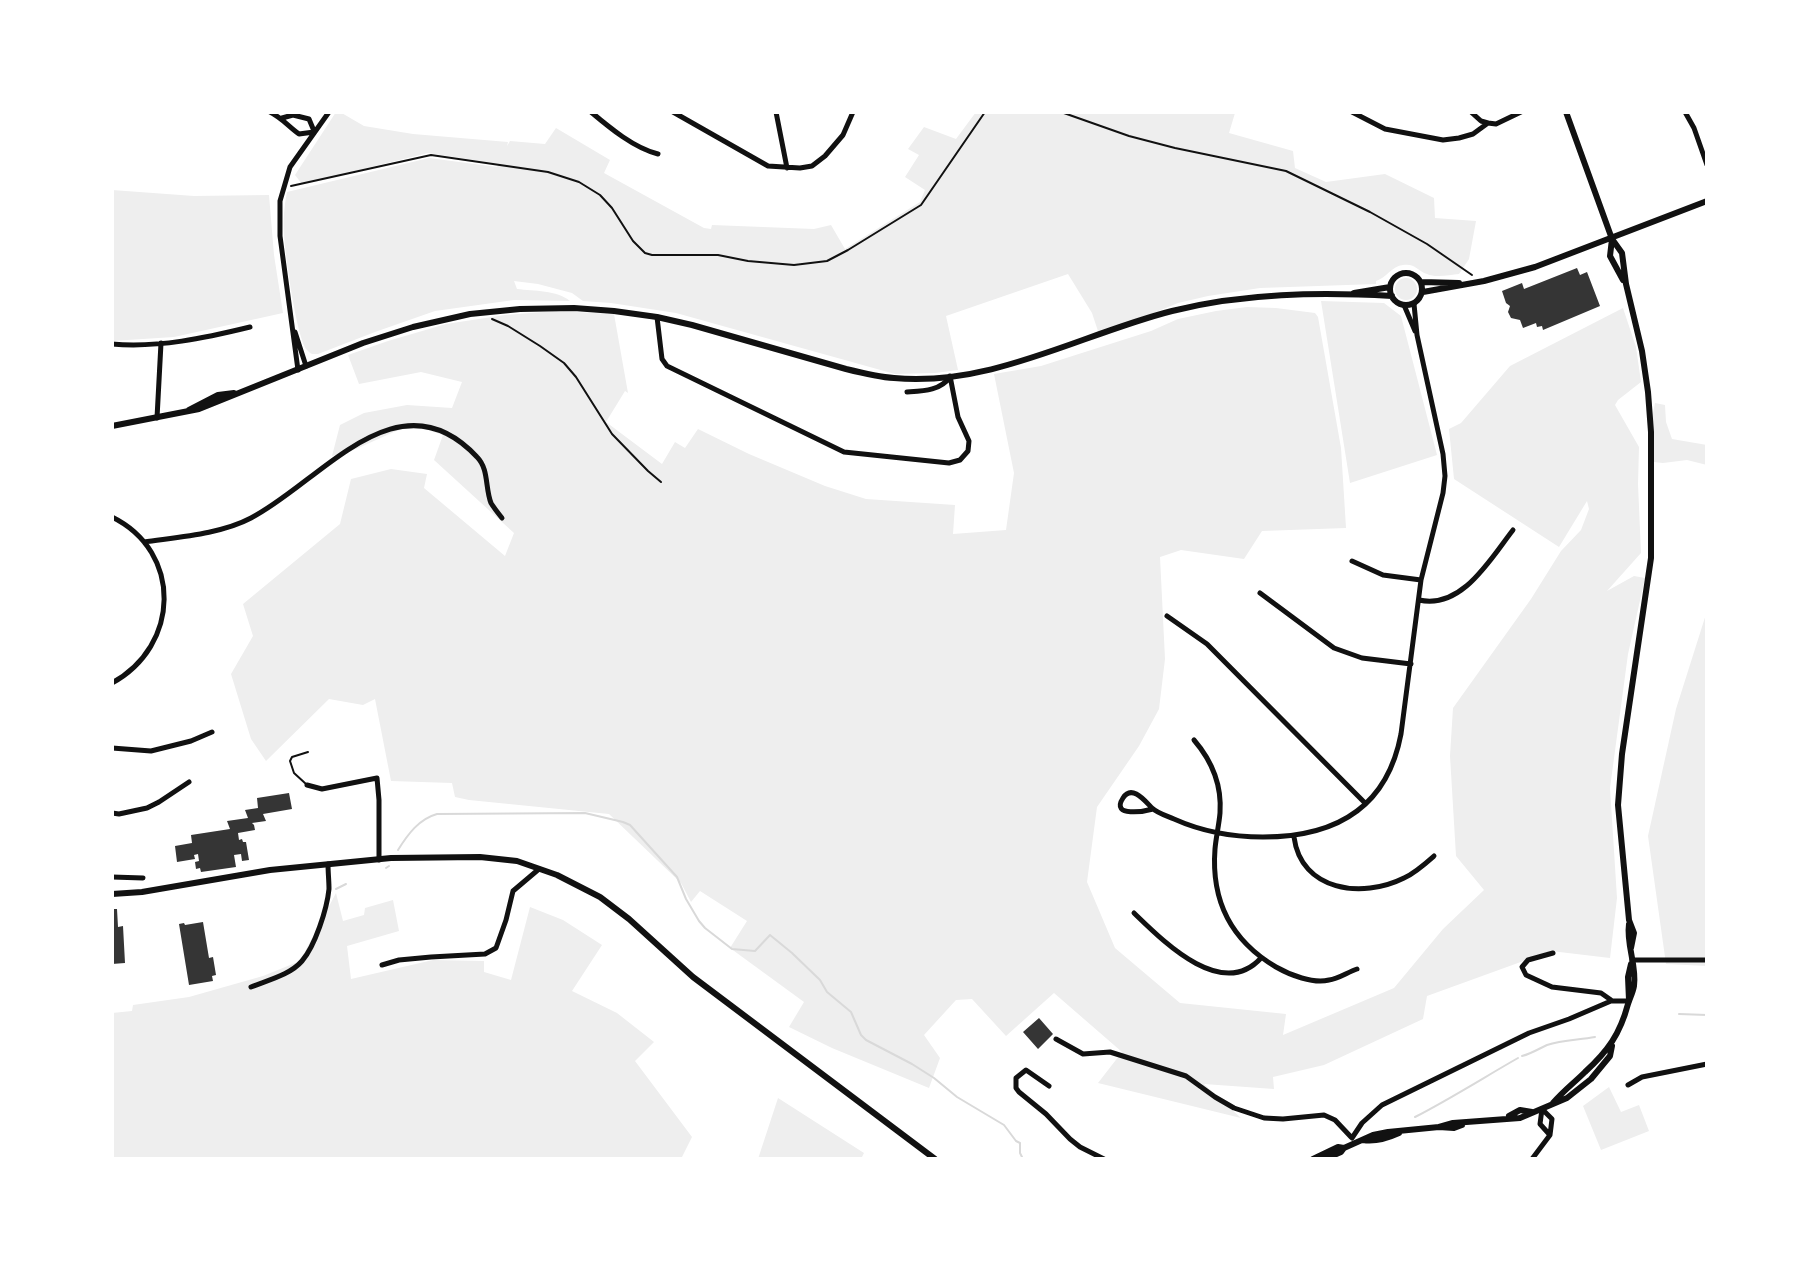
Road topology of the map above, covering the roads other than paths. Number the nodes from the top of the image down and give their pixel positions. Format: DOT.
graph roads {
  1 [pos="270,112"];
  2 [pos="329,112"];
  3 [pos="591,112"];
  4 [pos="673,112"];
  5 [pos="776,112"];
  6 [pos="853,112"];
  7 [pos="1352,112"];
  8 [pos="1471,112"];
  9 [pos="1521,112"];
  10 [pos="1566,112"];
  11 [pos="1685,112"];
  12 [pos="282,118"];
  13 [pos="1488,123"];
  14 [pos="315,131"];
  15 [pos="658,154"];
  16 [pos="1707,165"];
  17 [pos="787,168"];
  18 [pos="1707,201"];
  19 [pos="1612,239"];
  20 [pos="1422,282"];
  21 [pos="1466,284"];
  22 [pos="1626,284"];
  23 [pos="1390,287"];
  24 [pos="1423,292"];
  25 [pos="1342,295"];
  26 [pos="1392,296"];
  27 [pos="1414,304"];
  28 [pos="1404,305"];
  29 [pos="291,316"];
  30 [pos="657,317"];
  31 [pos="250,327"];
  32 [pos="1417,335"];
  33 [pos="161,343"];
  34 [pos="112,344"];
  35 [pos="306,366"];
  36 [pos="298,370"];
  37 [pos="950,376"];
  38 [pos="907,392"];
  39 [pos="157,419"];
  40 [pos="112,426"];
  41 [pos="112,517"];
  42 [pos="502,518"];
  43 [pos="1513,530"];
  44 [pos="146,545"];
  45 [pos="1352,561"];
  46 [pos="1421,580"];
  47 [pos="1260,593"];
  48 [pos="1419,600"];
  49 [pos="1167,616"];
  50 [pos="1411,664"];
  51 [pos="112,683"];
  52 [pos="212,732"];
  53 [pos="1194,740"];
  54 [pos="112,748"];
  55 [pos="308,752"];
  56 [pos="189,782"];
  57 [pos="307,785"];
  58 [pos="1365,803"];
  59 [pos="1153,809"];
  60 [pos="112,813"];
  61 [pos="1217,834"];
  62 [pos="1294,837"];
  63 [pos="1434,856"];
  64 [pos="379,860"];
  65 [pos="328,864"];
  66 [pos="539,869"];
  67 [pos="112,877"];
  68 [pos="143,878"];
  69 [pos="112,894"];
  70 [pos="1134,913"];
  71 [pos="1553,953"];
  72 [pos="1261,958"];
  73 [pos="1632,960"];
  74 [pos="1707,960"];
  75 [pos="382,965"];
  76 [pos="1357,969"];
  77 [pos="251,987"];
  78 [pos="1611,1001"];
  79 [pos="1629,1001"];
  80 [pos="1056,1039"];
  81 [pos="1707,1064"];
  82 [pos="1628,1085"];
  83 [pos="1049,1086"];
  84 [pos="1542,1109"];
  85 [pos="1550,1135"];
  86 [pos="1356,1140"];
  87 [pos="1344,1148"];
  88 [pos="935,1159"];
  89 [pos="1104,1159"];
  90 [pos="1313,1159"];
  91 [pos="1325,1159"];
  92 [pos="1532,1159"];
  1 -- 12 [label="street"];
  2 -- 14 [label="street"];
  3 -- 15 [label="street"];
  4 -- 17 [label="street"];
  5 -- 17 [label="street"];
  6 -- 17 [label="street"];
  7 -- 13 [label="street"];
  8 -- 13 [label="street"];
  9 -- 13 [label="street"];
  10 -- 19 [label="street"];
  11 -- 16 [label="street"];
  12 -- 14 [label="street"];
  12 -- 14 [label="street"];
  14 -- 29 [label="street"];
  18 -- 19 [label="street"];
  19 -- 21 [label="street"];
  19 -- 22 [label="street"];
  19 -- 22 [label="street"];
  20 -- 21 [label="street"];
  20 -- 23 [label="street"];
  20 -- 24 [label="street"];
  21 -- 24 [label="street"];
  22 -- 73 [label="street"];
  23 -- 25 [label="street"];
  23 -- 26 [label="street"];
  24 -- 27 [label="street"];
  25 -- 26 [label="street"];
  25 -- 37 [label="street"];
  26 -- 28 [label="street"];
  27 -- 28 [label="street"];
  27 -- 32 [label="street"];
  28 -- 32 [label="street"];
  29 -- 35 [label="street"];
  29 -- 36 [label="street"];
  30 -- 35 [label="street"];
  30 -- 37 [label="street"];
  30 -- 37 [label="street"];
  31 -- 33 [label="street"];
  32 -- 46 [label="street"];
  33 -- 34 [label="street"];
  33 -- 39 [label="street"];
  35 -- 36 [label="street"];
  36 -- 39 [label="street"];
  37 -- 38 [label="street"];
  39 -- 40 [label="street"];
  41 -- 44 [label="street"];
  42 -- 44 [label="street"];
  43 -- 48 [label="street"];
  44 -- 51 [label="street"];
  45 -- 46 [label="street"];
  46 -- 48 [label="street"];
  47 -- 50 [label="street"];
  48 -- 50 [label="street"];
  49 -- 58 [label="street"];
  50 -- 58 [label="street"];
  52 -- 54 [label="street"];
  53 -- 61 [label="street"];
  55 -- 57 [label="lane"];
  56 -- 60 [label="street"];
  57 -- 64 [label="street"];
  58 -- 62 [label="street"];
  59 -- 59 [label="street"];
  59 -- 61 [label="street"];
  61 -- 62 [label="street"];
  61 -- 72 [label="street"];
  62 -- 63 [label="street"];
  64 -- 65 [label="street"];
  64 -- 66 [label="street"];
  65 -- 69 [label="street"];
  65 -- 77 [label="street"];
  66 -- 75 [label="street"];
  66 -- 88 [label="street"];
  67 -- 68 [label="street"];
  70 -- 72 [label="street"];
  71 -- 78 [label="street"];
  72 -- 76 [label="street"];
  73 -- 74 [label="street"];
  73 -- 79 [label="street"];
  78 -- 79 [label="street"];
  78 -- 86 [label="street"];
  79 -- 84 [label="street"];
  80 -- 86 [label="street"];
  81 -- 82 [label="street"];
  83 -- 89 [label="street"];
  84 -- 85 [label="street"];
  84 -- 85 [label="street"];
  84 -- 86 [label="street"];
  85 -- 92 [label="street"];
  86 -- 87 [label="street"];
  87 -- 90 [label="street"];
  87 -- 91 [label="street"];
}
